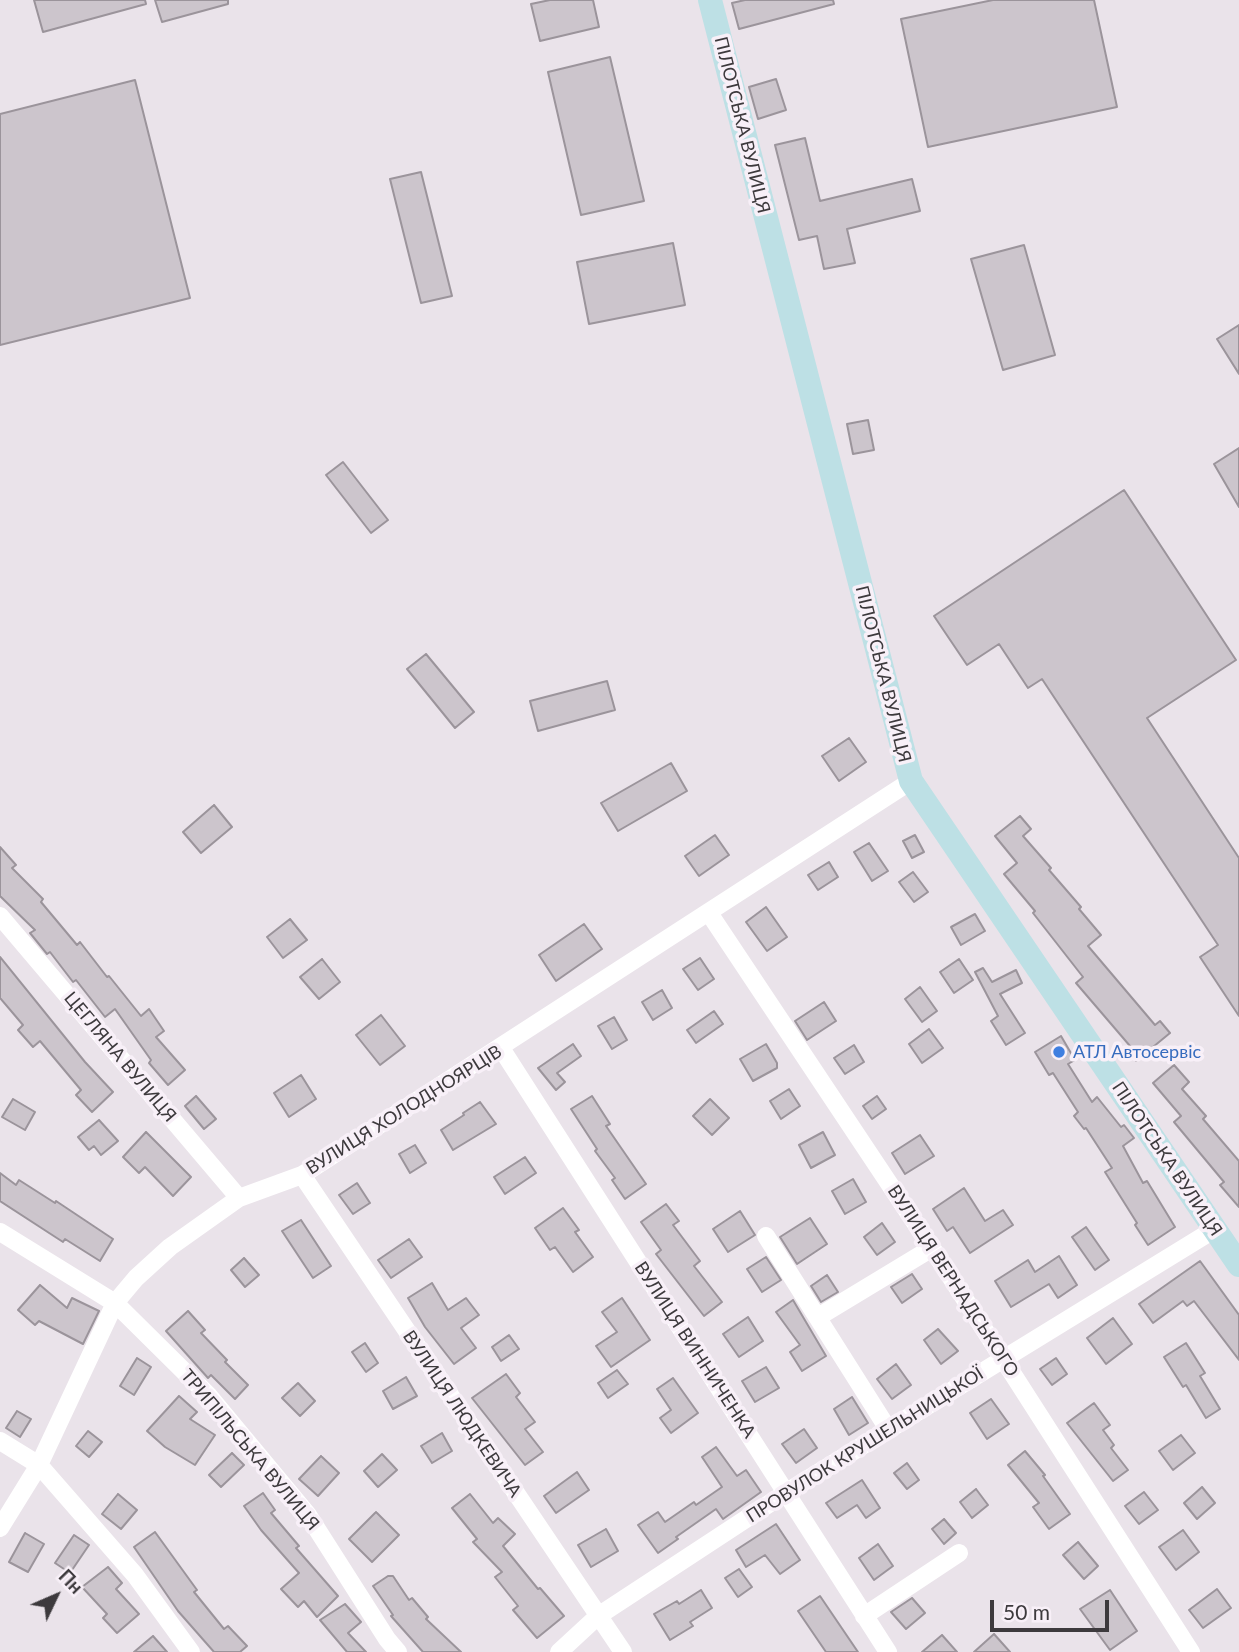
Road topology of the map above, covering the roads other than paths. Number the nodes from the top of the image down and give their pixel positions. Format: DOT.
graph roads {
  1 [pos="710,0"];
  2 [pos="911,781"];
  3 [pos="709,913"];
  4 [pos="0,916"];
  5 [pos="501,1048"];
  6 [pos="302,1175"];
  7 [pos="239,1198"];
  8 [pos="1214,1229"];
  9 [pos="0,1232"];
  10 [pos="766,1236"];
  11 [pos="932,1248"];
  12 [pos="1239,1265"];
  13 [pos="115,1303"];
  14 [pos="818,1317"];
  15 [pos="1004,1359"];
  16 [pos="888,1429"];
  17 [pos="0,1441"];
  18 [pos="39,1465"];
  19 [pos="787,1492"];
  20 [pos="0,1528"];
  21 [pos="959,1553"];
  22 [pos="598,1616"];
  23 [pos="864,1616"];
  24 [pos="191,1652"];
  25 [pos="398,1652"];
  26 [pos="559,1652"];
  27 [pos="623,1652"];
  28 [pos="888,1652"];
  29 [pos="1191,1652"];
  1 -- 2 [label="street, ПІЛОТСЬКА ВУЛИЦЯ"];
  2 -- 3 [label="street, ВУЛИЦЯ ХОЛОДНОЯРЦІВ"];
  2 -- 8 [label="street, ПІЛОТСЬКА ВУЛИЦЯ"];
  3 -- 5 [label="street, ВУЛИЦЯ ХОЛОДНОЯРЦІВ"];
  3 -- 11 [label="street, ВУЛИЦЯ ВЕРНАДСЬКОГО"];
  4 -- 7 [label="street, ЦЕГЛЯНА ВУЛИЦЯ"];
  5 -- 6 [label="street, ВУЛИЦЯ ХОЛОДНОЯРЦІВ"];
  5 -- 19 [label="street, ВУЛИЦЯ ВИННИЧЕНКА"];
  6 -- 7 [label="street, ВУЛИЦЯ ХОЛОДНОЯРЦІВ"];
  6 -- 22 [label="street, ВУЛИЦЯ ЛЮДКЕВИЧА"];
  7 -- 13 [label="street, ВУЛИЦЯ ХОЛОДНОЯРЦІВ"];
  8 -- 12 [label="street, ПІЛОТСЬКА ВУЛИЦЯ"];
  8 -- 15 [label="street, ПРОВУЛОК КРУШЕЛЬНИЦЬКОЇ"];
  9 -- 13 [label="street, ТРИПІЛЬСЬКА ВУЛИЦЯ"];
  10 -- 14 [label="street"];
  11 -- 14 [label="street"];
  11 -- 15 [label="street, ВУЛИЦЯ ВЕРНАДСЬКОГО"];
  13 -- 18 [label="street, ВУЛИЦЯ ХОЛОДНОЯРЦІВ"];
  13 -- 25 [label="street, ТРИПІЛЬСЬКА ВУЛИЦЯ"];
  14 -- 16 [label="street"];
  15 -- 16 [label="street, ПРОВУЛОК КРУШЕЛЬНИЦЬКОЇ"];
  15 -- 29 [label="street, ВУЛИЦЯ ВЕРНАДСЬКОГО"];
  16 -- 19 [label="street, ПРОВУЛОК КРУШЕЛЬНИЦЬКОЇ"];
  17 -- 18 [label="street"];
  18 -- 20 [label="street, ВУЛИЦЯ ХОЛОДНОЯРЦІВ"];
  18 -- 24 [label="street"];
  19 -- 22 [label="street, ПРОВУЛОК КРУШЕЛЬНИЦЬКОЇ"];
  19 -- 23 [label="street, ВУЛИЦЯ ВИННИЧЕНКА"];
  21 -- 23 [label="street"];
  22 -- 26 [label="street, ПРОВУЛОК КРУШЕЛЬНИЦЬКОЇ"];
  22 -- 27 [label="street, ВУЛИЦЯ ЛЮДКЕВИЧА"];
  23 -- 28 [label="street, ВУЛИЦЯ ВИННИЧЕНКА"];
}
